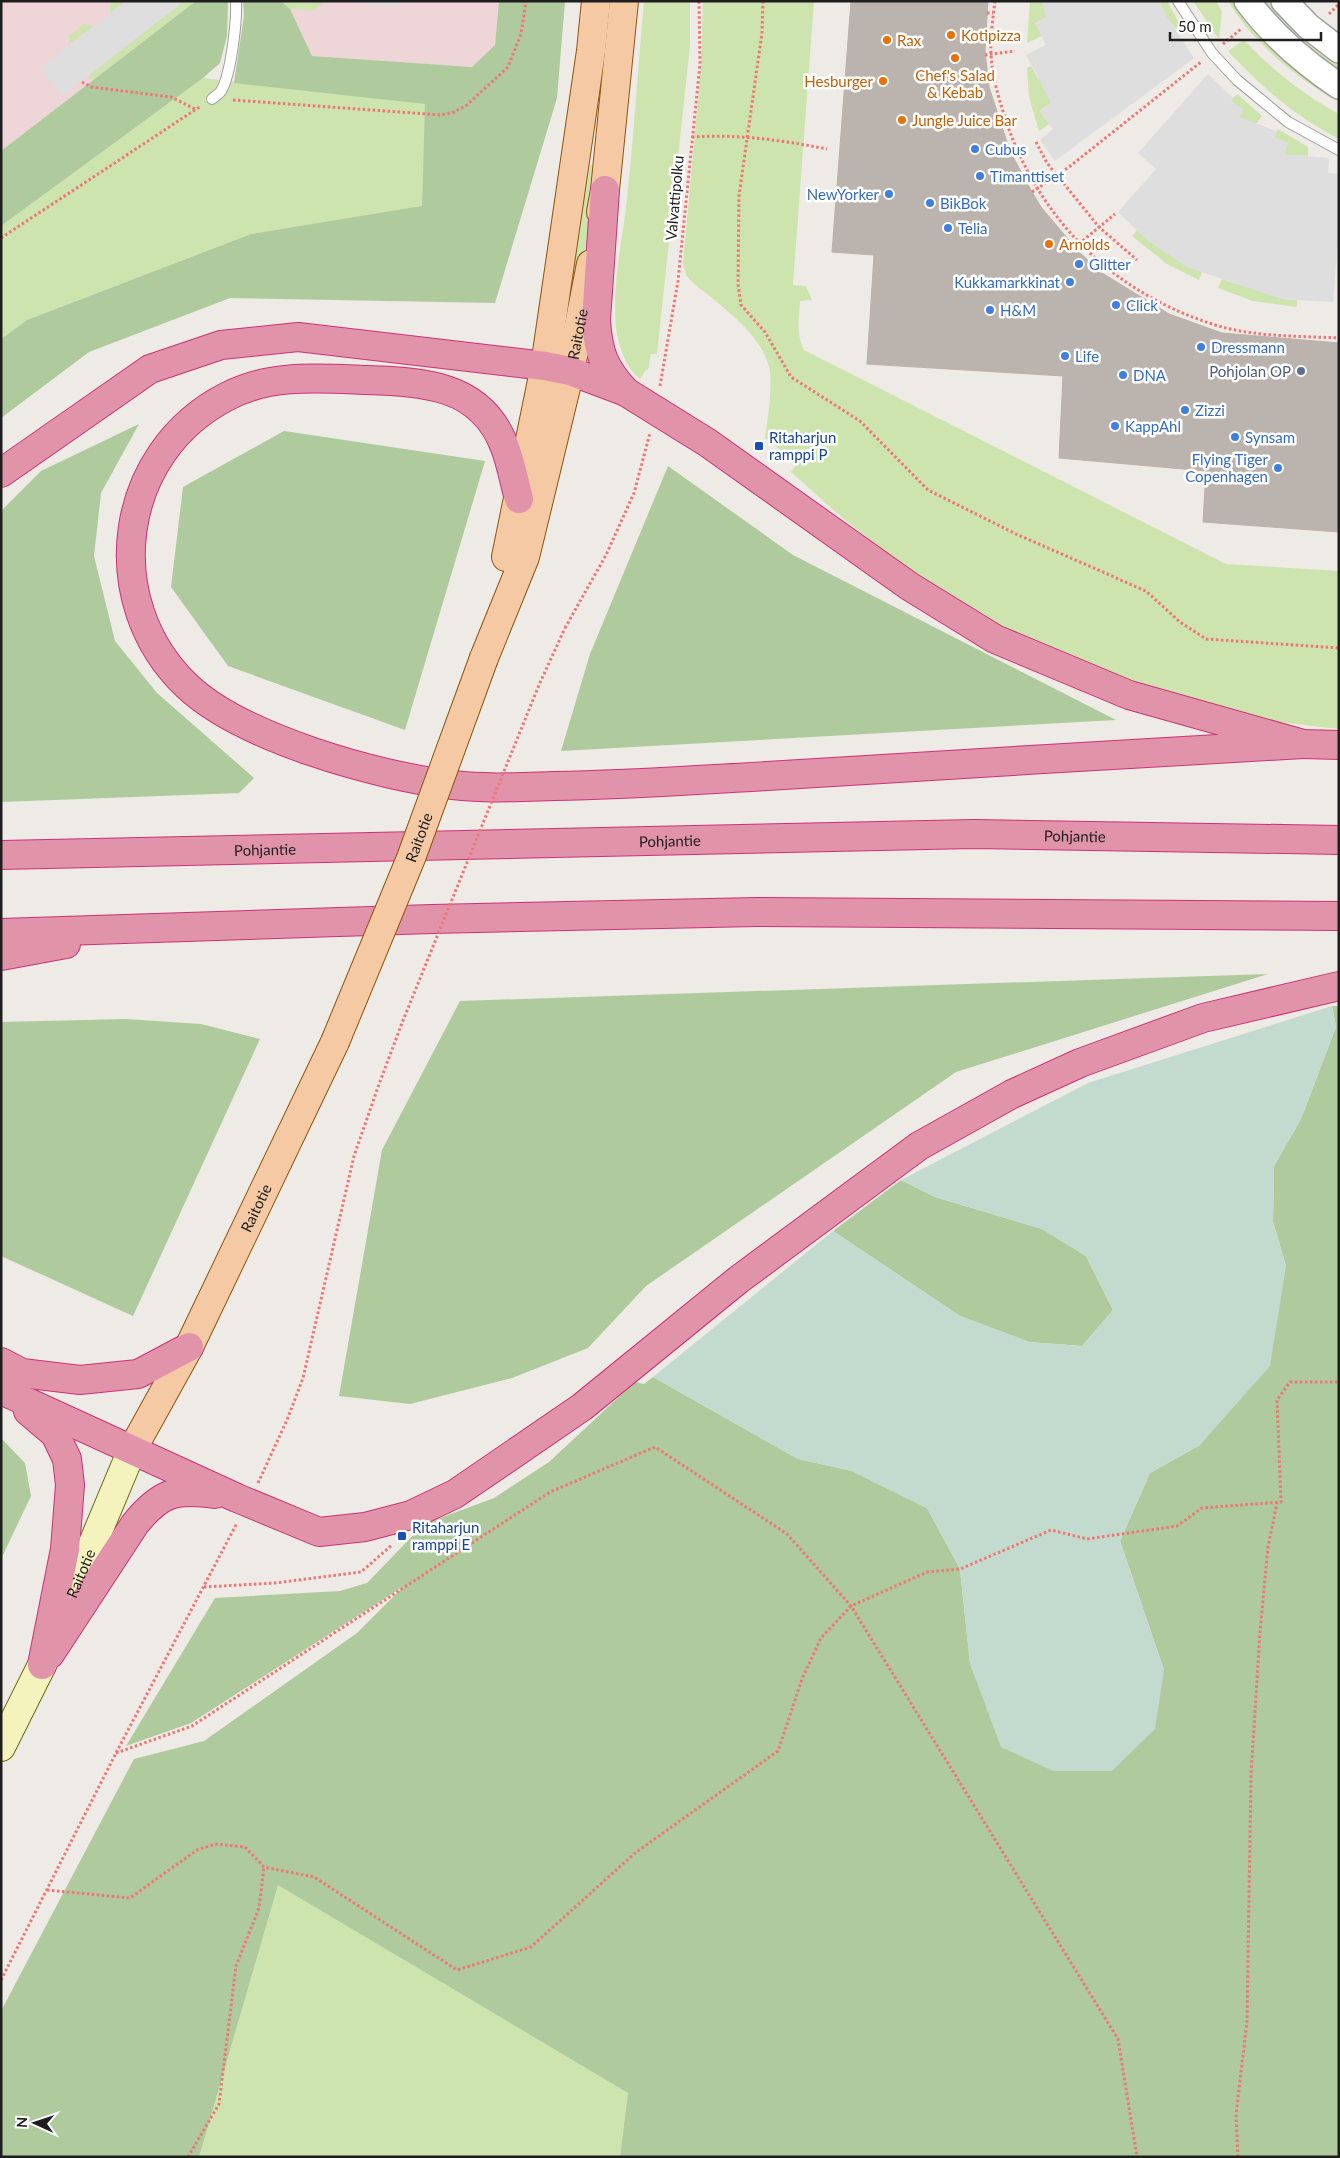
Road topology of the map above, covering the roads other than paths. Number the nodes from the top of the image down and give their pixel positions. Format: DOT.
graph roads {
  1 [pos="236,1"];
  2 [pos="596,1"];
  3 [pos="624,1"];
  4 [pos="1178,1"];
  5 [pos="1247,1"];
  6 [pos="1284,1"];
  7 [pos="1339,50"];
  8 [pos="1339,86"];
  9 [pos="212,99"];
  10 [pos="1339,150"];
  11 [pos="605,190"];
  12 [pos="558,369"];
  13 [pos="626,392"];
  14 [pos="1,473"];
  15 [pos="518,499"];
  16 [pos="484,658"];
  17 [pos="1303,744"];
  18 [pos="1339,745"];
  19 [pos="1339,840"];
  20 [pos="1,855"];
  21 [pos="1339,916"];
  22 [pos="146,928"];
  23 [pos="1,933"];
  24 [pos="1,956"];
  25 [pos="1339,986"];
  26 [pos="189,1347"];
  27 [pos="1,1362"];
  28 [pos="7,1393"];
  29 [pos="132,1450"];
  30 [pos="245,1499"];
  31 [pos="42,1665"];
  32 [pos="1,1747"];
  1 -- 9 [label="lane"];
  2 -- 12 [label="main road, Raitotie"];
  3 -- 11 [label="main road, Raitotie"];
  4 -- 10 [label="lane"];
  5 -- 8 [label="street"];
  6 -- 7 [label="street"];
  11 -- 12 [label="main road, Raitotie"];
  11 -- 13 [label="highway"];
  12 -- 13 [label="highway"];
  12 -- 14 [label="highway"];
  12 -- 15 [label="main road, Raitotie"];
  12 -- 16 [label="main road, Raitotie"];
  13 -- 17 [label="highway"];
  15 -- 16 [label="main road, Raitotie"];
  15 -- 17 [label="highway"];
  16 -- 26 [label="main road, Raitotie, bridge"];
  17 -- 18 [label="highway"];
  19 -- 20 [label="highway, Pohjantie"];
  21 -- 22 [label="highway"];
  22 -- 23 [label="highway"];
  22 -- 24 [label="highway"];
  25 -- 30 [label="highway"];
  26 -- 27 [label="highway"];
  26 -- 29 [label="main road, Raitotie"];
  28 -- 29 [label="highway"];
  28 -- 31 [label="highway"];
  29 -- 30 [label="highway"];
  29 -- 31 [label="main road, Raitotie"];
  30 -- 31 [label="highway"];
  31 -- 32 [label="main road, Raitotie"];
}
